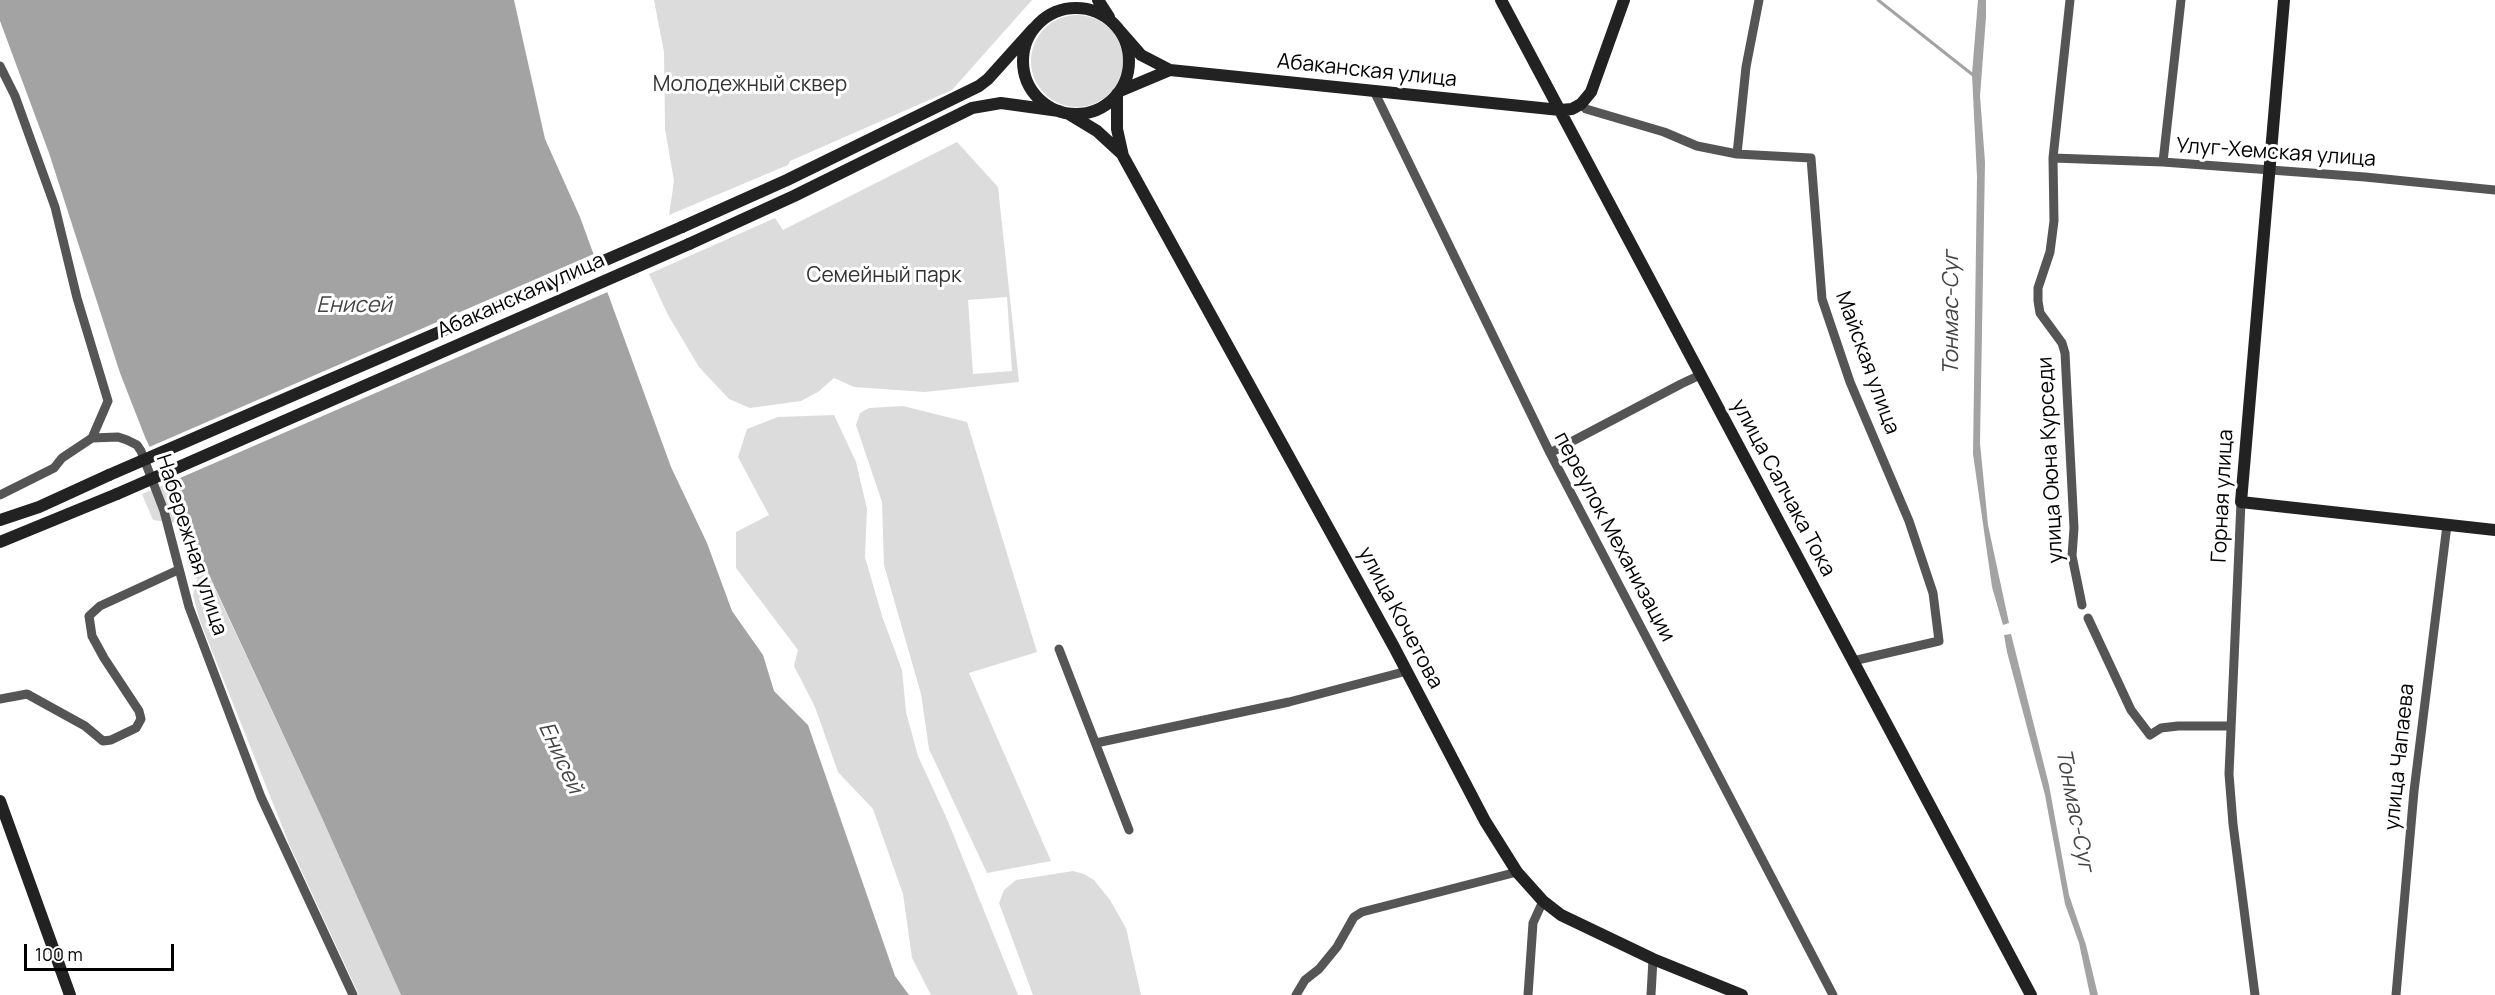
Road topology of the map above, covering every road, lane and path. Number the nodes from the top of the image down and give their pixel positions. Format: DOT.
graph roads {
  1 [pos="1061,0"];
  2 [pos="1098,0"];
  3 [pos="1501,0"];
  4 [pos="1624,0"];
  5 [pos="1759,0"];
  6 [pos="2070,0"];
  7 [pos="2181,0"];
  8 [pos="2284,0"];
  9 [pos="1035,27"];
  10 [pos="1119,29"];
  11 [pos="0,66"];
  12 [pos="1170,70"];
  13 [pos="1374,91"];
  14 [pos="1119,92"];
  15 [pos="1581,104"];
  16 [pos="1560,110"];
  17 [pos="1062,112"];
  18 [pos="1737,154"];
  19 [pos="1123,155"];
  20 [pos="2054,158"];
  21 [pos="2163,162"];
  22 [pos="2268,171"];
  23 [pos="2495,190"];
  24 [pos="1701,375"];
  25 [pos="92,438"];
  26 [pos="1550,453"];
  27 [pos="0,495"];
  28 [pos="2241,502"];
  29 [pos="0,520"];
  30 [pos="2447,525"];
  31 [pos="2495,530"];
  32 [pos="0,542"];
  33 [pos="178,570"];
  34 [pos="2082,605"];
  35 [pos="2088,618"];
  36 [pos="1059,649"];
  37 [pos="1853,661"];
  38 [pos="1407,671"];
  39 [pos="0,699"];
  40 [pos="2230,726"];
  41 [pos="1096,744"];
  42 [pos="0,801"];
  43 [pos="1129,830"];
  44 [pos="1517,872"];
  45 [pos="1543,901"];
  46 [pos="1653,959"];
  47 [pos="70,995"];
  48 [pos="353,995"];
  49 [pos="1296,995"];
  50 [pos="1528,995"];
  51 [pos="1651,995"];
  52 [pos="1742,995"];
  53 [pos="1833,995"];
  54 [pos="2031,995"];
  55 [pos="2255,995"];
  56 [pos="2396,995"];
  1 -- 9 [label="main road"];
  2 -- 10 [label="main road"];
  3 -- 16 [label="main road, улица Салчака Тока"];
  4 -- 15 [label="main road"];
  5 -- 18 [label="street"];
  6 -- 20 [label="street, улица Оюна Курседи"];
  7 -- 21 [label="street"];
  8 -- 22 [label="main road, Горная улица"];
  9 -- 10 [label="main road"];
  9 -- 17 [label="main road"];
  9 -- 29 [label="main road, Абаканская улица, bridge"];
  10 -- 12 [label="main road, Абаканская улица"];
  10 -- 14 [label="main road"];
  11 -- 25 [label="street"];
  12 -- 13 [label="main road, Абаканская улица"];
  12 -- 14 [label="main road, Абаканская улица"];
  13 -- 16 [label="main road, Абаканская улица"];
  13 -- 26 [label="street, переулок Механизации"];
  14 -- 17 [label="main road"];
  14 -- 19 [label="main road, улица Кочетова"];
  15 -- 16 [label="main road"];
  15 -- 18 [label="street"];
  16 -- 24 [label="main road, улица Салчака Тока"];
  17 -- 19 [label="main road, улица Кочетова"];
  17 -- 32 [label="main road, Абаканская улица, bridge"];
  18 -- 37 [label="street, Майская улица"];
  19 -- 38 [label="main road, улица Кочетова"];
  20 -- 21 [label="street, Улуг-Хемская улица"];
  20 -- 34 [label="street, улица Оюна Курседи"];
  21 -- 22 [label="street, Улуг-Хемская улица"];
  22 -- 23 [label="street, Улуг-Хемская улица"];
  22 -- 28 [label="main road, Горная улица"];
  24 -- 26 [label="street"];
  24 -- 37 [label="main road, улица Салчака Тока"];
  25 -- 27 [label="street"];
  25 -- 33 [label="street, Набережная улица"];
  26 -- 53 [label="street, переулок Механизации"];
  28 -- 30 [label="main road"];
  28 -- 40 [label="street, Горная улица"];
  30 -- 31 [label="main road"];
  30 -- 56 [label="street, улица Чапаева"];
  33 -- 39 [label="street"];
  33 -- 48 [label="street, Набережная улица"];
  35 -- 40 [label="street"];
  36 -- 41 [label="street"];
  37 -- 54 [label="main road, улица Салчака Тока"];
  38 -- 41 [label="street"];
  38 -- 44 [label="main road, улица Кочетова"];
  40 -- 55 [label="street, Горная улица"];
  41 -- 43 [label="street"];
  42 -- 47 [label="main road"];
  44 -- 45 [label="main road, улица Кочетова"];
  44 -- 49 [label="street"];
  45 -- 46 [label="main road, улица Кочетова"];
  45 -- 50 [label="street"];
  46 -- 51 [label="street"];
  46 -- 52 [label="main road, улица Кочетова"];
}
